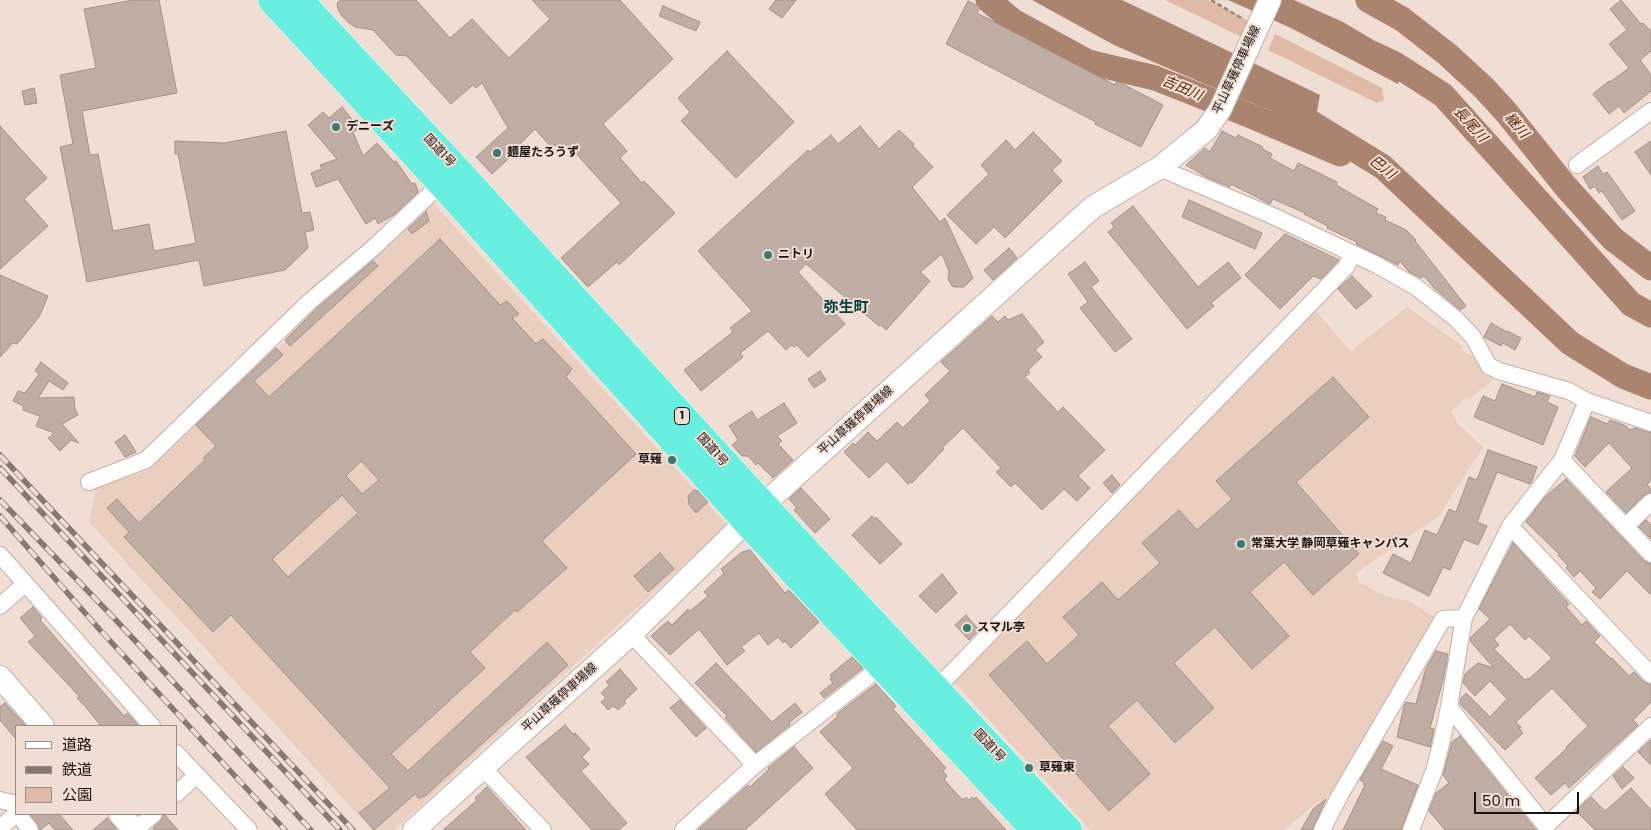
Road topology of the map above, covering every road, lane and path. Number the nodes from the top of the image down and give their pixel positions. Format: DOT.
graph roads {
  1 [pos="272,0"];
  2 [pos="299,0"];
  3 [pos="1211,0"];
  4 [pos="1270,0"];
  5 [pos="1259,24"];
  6 [pos="1651,111"];
  7 [pos="1577,165"];
  8 [pos="1159,168"];
  9 [pos="449,176"];
  10 [pos="1353,254"];
  11 [pos="1587,401"];
  12 [pos="1651,424"];
  13 [pos="1562,460"];
  14 [pos="89,482"];
  15 [pos="1651,502"];
  16 [pos="755,513"];
  17 [pos="1510,526"];
  18 [pos="1625,526"];
  19 [pos="1651,554"];
  20 [pos="0,555"];
  21 [pos="25,584"];
  22 [pos="0,606"];
  23 [pos="1464,618"];
  24 [pos="631,634"];
  25 [pos="882,666"];
  26 [pos="1651,675"];
  27 [pos="0,677"];
  28 [pos="927,697"];
  29 [pos="1449,707"];
  30 [pos="42,725"];
  31 [pos="151,725"];
  32 [pos="1651,726"];
  33 [pos="178,756"];
  34 [pos="755,765"];
  35 [pos="482,766"];
  36 [pos="196,776"];
  37 [pos="178,792"];
  38 [pos="0,800"];
  39 [pos="15,804"];
  40 [pos="16,815"];
  41 [pos="18,815"];
  42 [pos="121,815"];
  43 [pos="153,815"];
  44 [pos="0,828"];
  45 [pos="30,830"];
  46 [pos="135,830"];
  47 [pos="249,830"];
  48 [pos="414,830"];
  49 [pos="543,830"];
  50 [pos="683,830"];
  51 [pos="1036,830"];
  52 [pos="1068,830"];
  53 [pos="1322,830"];
  54 [pos="1411,830"];
  1 -- 9 [label="highway, 国道1号 / 1"];
  2 -- 9 [label="highway, 国道1号 / 1"];
  3 -- 5 [label="path"];
  4 -- 5 [label="main road, 平山草薙停車場線"];
  5 -- 8 [label="main road, 平山草薙停車場線"];
  6 -- 7 [label="street"];
  8 -- 10 [label="street"];
  8 -- 16 [label="main road, 平山草薙停車場線"];
  9 -- 14 [label="street"];
  9 -- 16 [label="highway, 国道1号 / 1"];
  10 -- 11 [label="street"];
  10 -- 28 [label="street"];
  11 -- 12 [label="street"];
  11 -- 13 [label="street"];
  13 -- 17 [label="street"];
  13 -- 18 [label="street"];
  15 -- 18 [label="street"];
  16 -- 24 [label="main road, 平山草薙停車場線"];
  16 -- 25 [label="highway, 国道1号 / 1"];
  16 -- 28 [label="highway, 国道1号 / 1"];
  17 -- 23 [label="street"];
  17 -- 26 [label="street"];
  18 -- 19 [label="street"];
  20 -- 21 [label="street"];
  21 -- 22 [label="street"];
  21 -- 31 [label="street"];
  23 -- 29 [label="street"];
  23 -- 53 [label="street"];
  24 -- 34 [label="street"];
  24 -- 35 [label="main road, 平山草薙停車場線"];
  25 -- 28 [label="highway, 国道1号 / 1"];
  25 -- 34 [label="street"];
  27 -- 30 [label="main road"];
  28 -- 51 [label="highway, 国道1号 / 1"];
  28 -- 52 [label="highway, 国道1号 / 1"];
  29 -- 32 [label="street"];
  29 -- 54 [label="street"];
  33 -- 36 [label="street"];
  34 -- 50 [label="street"];
  35 -- 48 [label="main road, 平山草薙停車場線"];
  35 -- 49 [label="street"];
  36 -- 37 [label="street"];
  36 -- 47 [label="street"];
  38 -- 39 [label="street"];
  40 -- 44 [label="street"];
  41 -- 45 [label="street"];
  42 -- 46 [label="main road"];
  43 -- 46 [label="street"];
}
